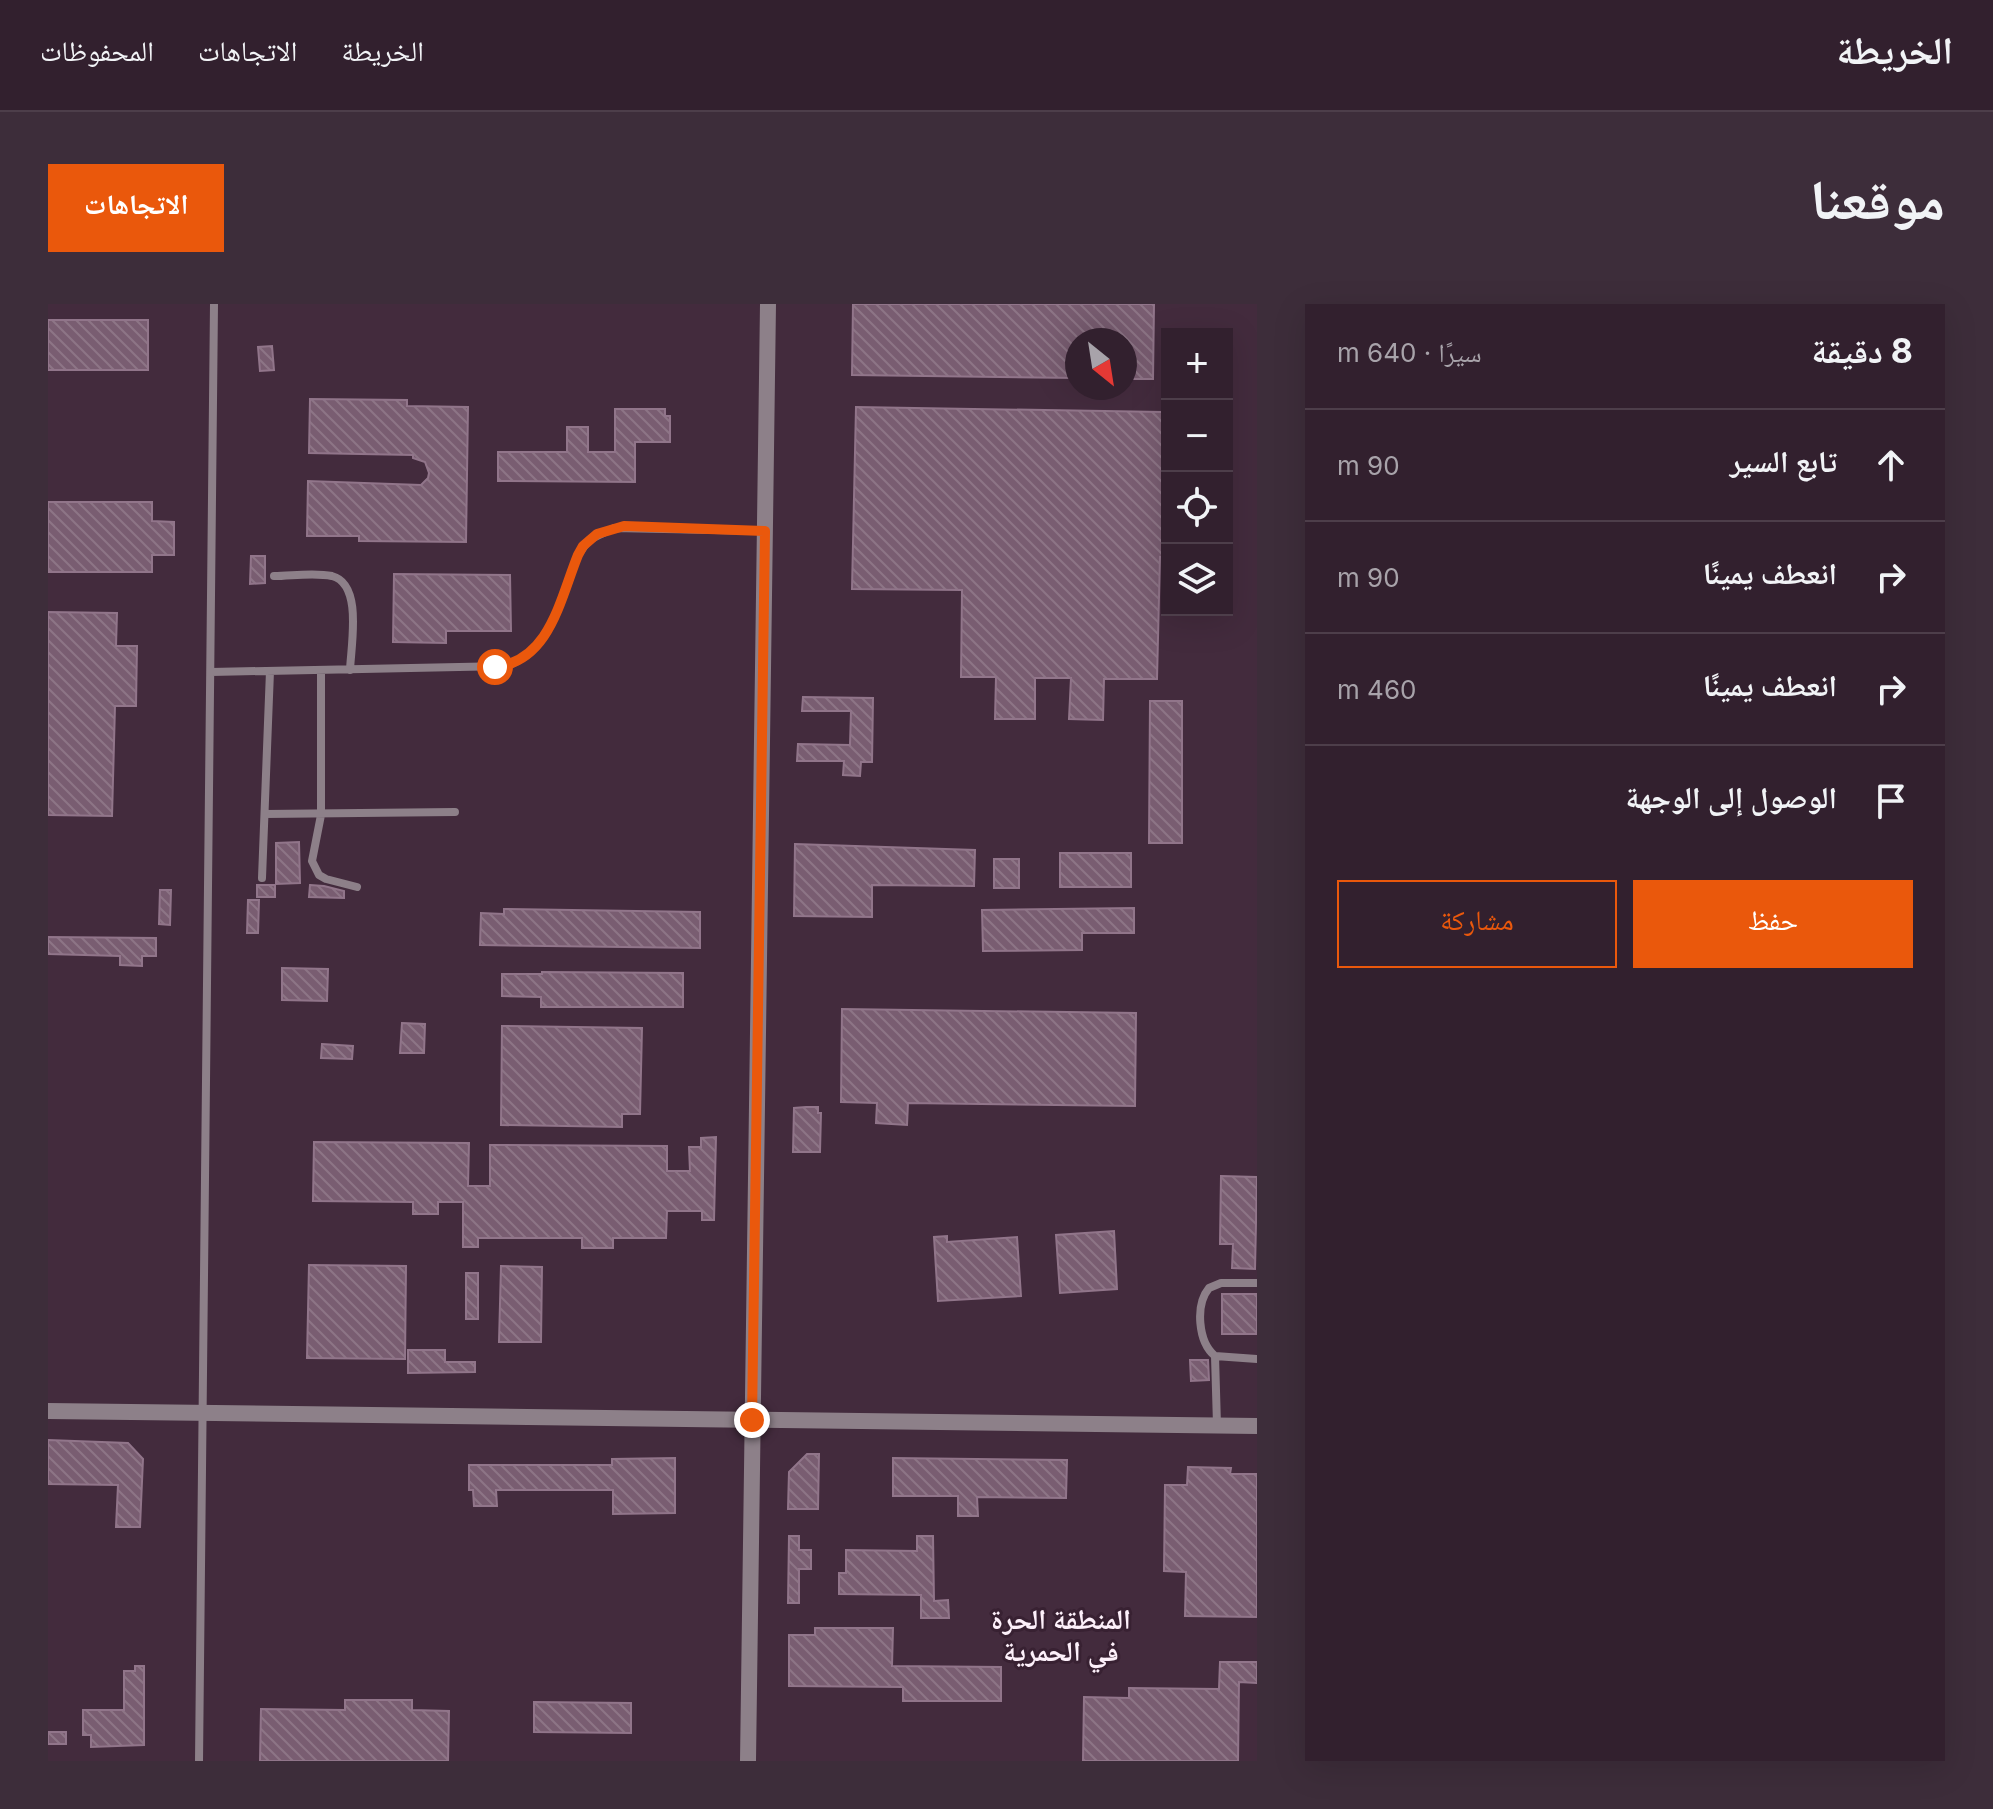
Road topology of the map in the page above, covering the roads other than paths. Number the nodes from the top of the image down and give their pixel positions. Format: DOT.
graph roads {
  1 [pos="214,304"];
  2 [pos="768,304"];
  3 [pos="765,531"];
  4 [pos="274,576"];
  5 [pos="321,670"];
  6 [pos="350,670"];
  7 [pos="270,671"];
  8 [pos="211,672"];
  9 [pos="455,812"];
  10 [pos="265,814"];
  11 [pos="321,815"];
  12 [pos="262,878"];
  13 [pos="357,887"];
  14 [pos="1257,1283"];
  15 [pos="1215,1356"];
  16 [pos="1257,1359"];
  17 [pos="48,1411"];
  18 [pos="204,1413"];
  19 [pos="752,1420"];
  20 [pos="1217,1426"];
  21 [pos="1257,1426"];
  22 [pos="199,1761"];
  23 [pos="748,1761"];
  1 -- 8 [label="lane"];
  2 -- 3 [label="street"];
  3 -- 6 [label="lane"];
  3 -- 19 [label="street"];
  4 -- 6 [label="lane"];
  5 -- 6 [label="lane"];
  5 -- 7 [label="lane"];
  5 -- 11 [label="lane"];
  7 -- 8 [label="lane"];
  7 -- 10 [label="lane"];
  8 -- 18 [label="lane"];
  9 -- 11 [label="lane"];
  10 -- 11 [label="lane"];
  10 -- 12 [label="lane"];
  11 -- 13 [label="lane"];
  14 -- 15 [label="lane"];
  15 -- 16 [label="lane"];
  15 -- 20 [label="lane"];
  17 -- 18 [label="street"];
  18 -- 19 [label="street"];
  18 -- 22 [label="lane"];
  19 -- 20 [label="street"];
  19 -- 23 [label="street"];
  20 -- 21 [label="street"];
}
